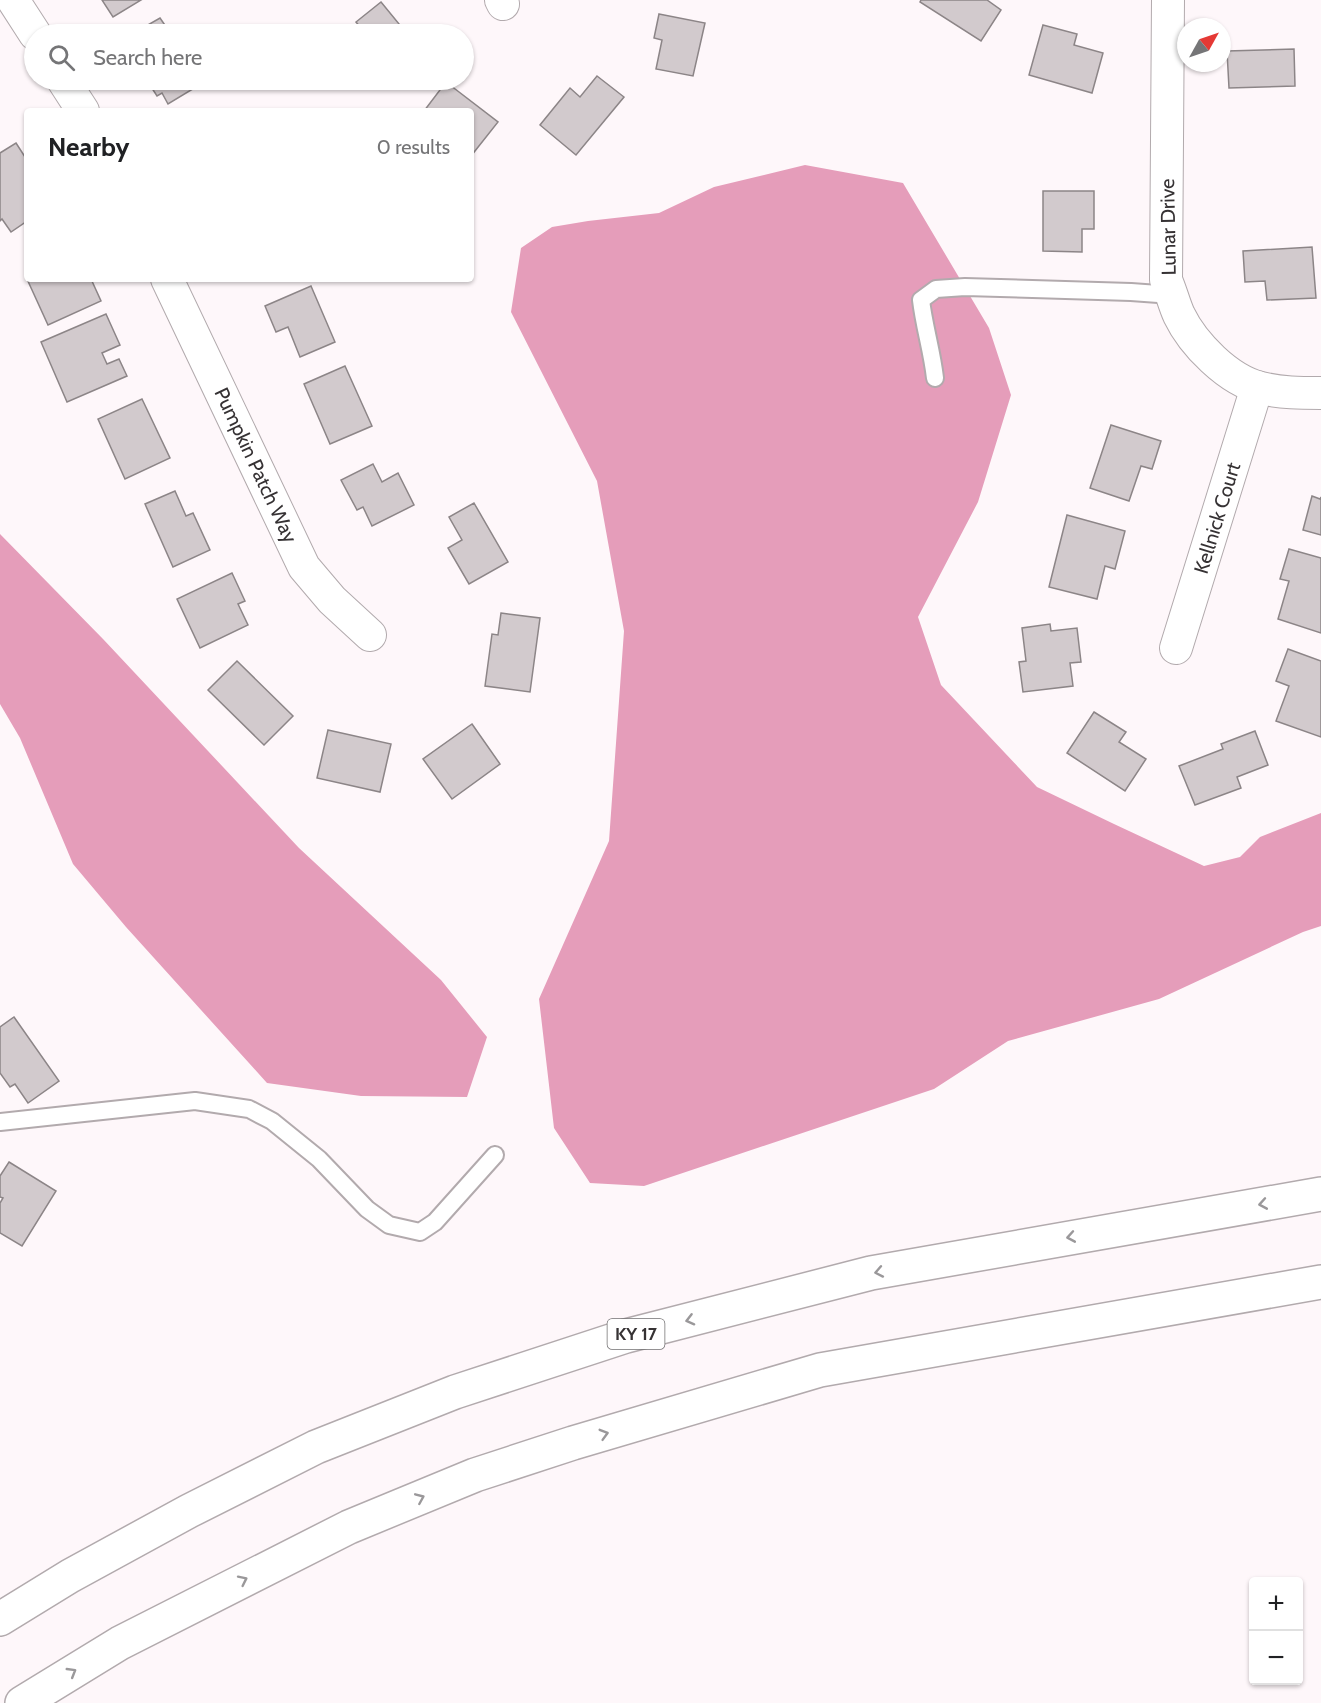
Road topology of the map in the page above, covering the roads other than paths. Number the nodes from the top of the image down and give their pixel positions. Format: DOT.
graph roads {
  1 [pos="13,0"];
  2 [pos="1168,0"];
  3 [pos="29,24"];
  4 [pos="69,90"];
  5 [pos="81,108"];
  6 [pos="168,282"];
  7 [pos="1172,295"];
  8 [pos="935,378"];
  9 [pos="1257,387"];
  10 [pos="1321,393"];
  11 [pos="370,635"];
  12 [pos="1176,648"];
  13 [pos="0,1122"];
  14 [pos="495,1155"];
  15 [pos="1321,1194"];
  16 [pos="1321,1282"];
  17 [pos="0,1618"];
  18 [pos="22,1703"];
  1 -- 3 [label="street"];
  2 -- 7 [label="street, Lunar Drive"];
  4 -- 5 [label="street"];
  6 -- 11 [label="street, Pumpkin Patch Way"];
  7 -- 8 [label="lane"];
  7 -- 9 [label="street, Lunar Drive"];
  9 -- 10 [label="street, Lunar Drive"];
  9 -- 12 [label="street, Kellnick Court"];
  13 -- 14 [label="lane"];
  15 -- 17 [label="main road, KY 17, one-way"];
  18 -- 16 [label="main road, one-way"];
}
